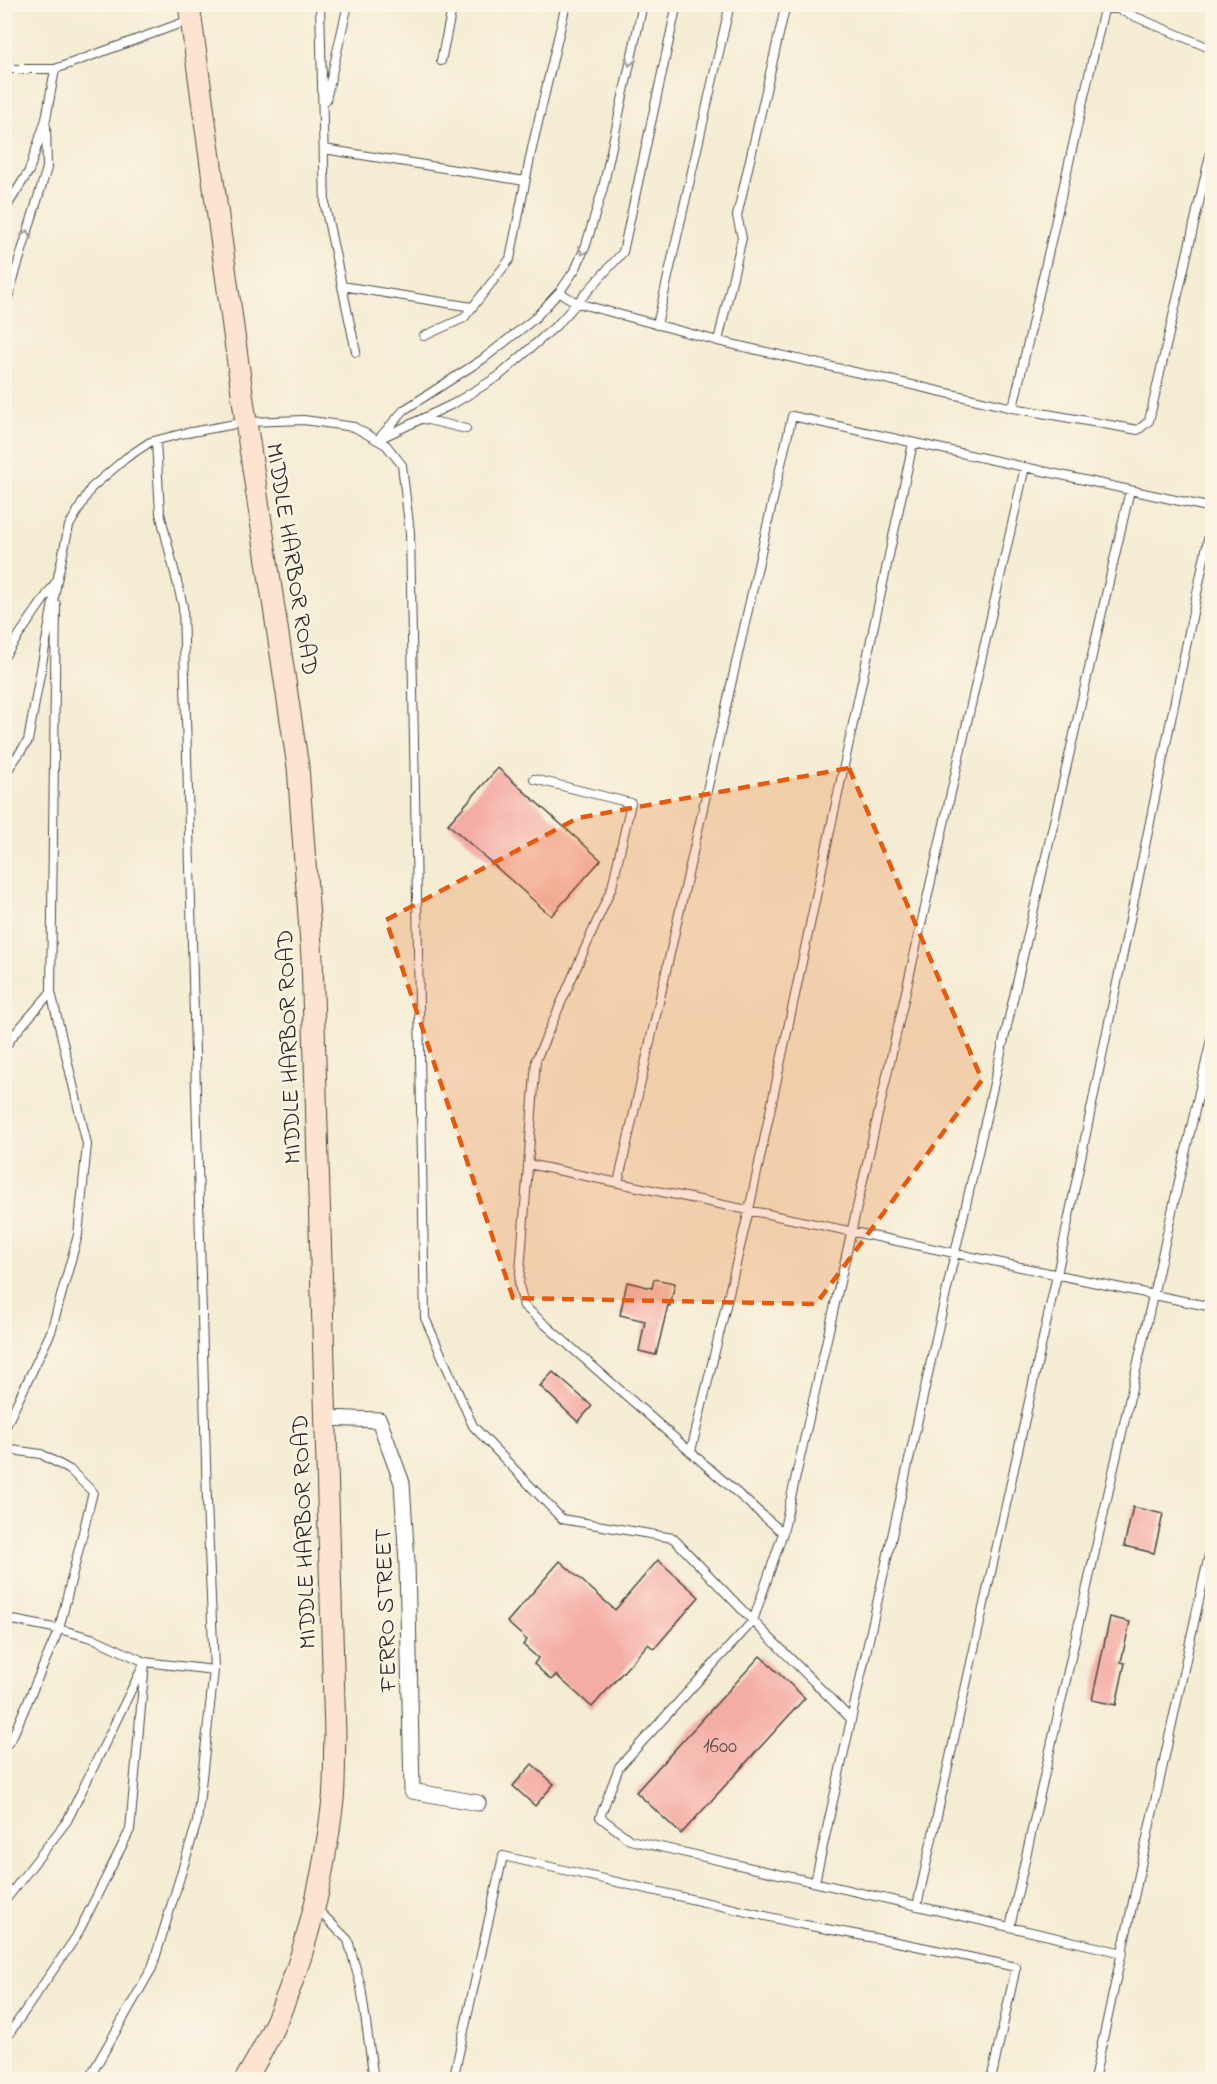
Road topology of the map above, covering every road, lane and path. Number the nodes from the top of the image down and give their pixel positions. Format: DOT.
graph roads {
  1 [pos="320,4"];
  2 [pos="348,4"];
  3 [pos="453,4"];
  4 [pos="566,4"];
  5 [pos="643,4"];
  6 [pos="677,4"];
  7 [pos="729,4"];
  8 [pos="786,4"];
  9 [pos="1083,4"];
  10 [pos="1104,9"];
  11 [pos="190,12"];
  12 [pos="1212,49"];
  13 [pos="441,61"];
  14 [pos="4,69"];
  15 [pos="55,69"];
  16 [pos="324,112"];
  17 [pos="46,119"];
  18 [pos="1212,146"];
  19 [pos="324,148"];
  20 [pos="525,181"];
  21 [pos="4,211"];
  22 [pos="342,286"];
  23 [pos="559,292"];
  24 [pos="577,303"];
  25 [pos="472,307"];
  26 [pos="4,310"];
  27 [pos="657,325"];
  28 [pos="424,336"];
  29 [pos="717,341"];
  30 [pos="356,352"];
  31 [pos="1012,408"];
  32 [pos="424,418"];
  33 [pos="246,422"];
  34 [pos="466,429"];
  35 [pos="377,440"];
  36 [pos="156,441"];
  37 [pos="913,442"];
  38 [pos="1025,467"];
  39 [pos="1130,490"];
  40 [pos="1212,508"];
  41 [pos="1212,520"];
  42 [pos="57,581"];
  43 [pos="4,657"];
  44 [pos="4,775"];
  45 [pos="534,779"];
  46 [pos="51,992"];
  47 [pos="1212,1035"];
  48 [pos="4,1048"];
  49 [pos="528,1164"];
  50 [pos="618,1183"];
  51 [pos="749,1210"];
  52 [pos="851,1232"];
  53 [pos="955,1253"];
  54 [pos="1057,1275"];
  55 [pos="1153,1294"];
  56 [pos="1212,1307"];
  57 [pos="325,1418"];
  58 [pos="4,1430"];
  59 [pos="4,1449"];
  60 [pos="691,1451"];
  61 [pos="783,1533"];
  62 [pos="1212,1541"];
  63 [pos="753,1621"];
  64 [pos="4,1627"];
  65 [pos="59,1629"];
  66 [pos="145,1662"];
  67 [pos="214,1670"];
  68 [pos="851,1719"];
  69 [pos="4,1748"];
  70 [pos="478,1803"];
  71 [pos="815,1882"];
  72 [pos="4,1902"];
  73 [pos="917,1906"];
  74 [pos="316,1908"];
  75 [pos="1010,1927"];
  76 [pos="1123,1953"];
  77 [pos="4,2041"];
  78 [pos="88,2079"];
  79 [pos="245,2079"];
  80 [pos="374,2079"];
  81 [pos="453,2079"];
  82 [pos="991,2079"];
  83 [pos="1094,2079"];
  1 -- 16 [label="lane"];
  2 -- 16 [label="lane"];
  3 -- 13 [label="lane"];
  4 -- 20 [label="lane"];
  5 -- 23 [label="lane, one-way"];
  6 -- 24 [label="lane"];
  7 -- 27 [label="lane"];
  8 -- 29 [label="lane"];
  9 -- 10 [label="lane"];
  10 -- 12 [label="lane"];
  10 -- 31 [label="lane"];
  11 -- 15 [label="lane"];
  11 -- 33 [label="main road, MIDDLE HARBOR ROAD"];
  14 -- 15 [label="lane"];
  15 -- 17 [label="lane"];
  16 -- 19 [label="lane"];
  17 -- 21 [label="lane"];
  26 -- 17 [label="lane, one-way"];
  18 -- 31 [label="lane"];
  19 -- 20 [label="lane"];
  19 -- 22 [label="lane"];
  20 -- 25 [label="lane"];
  22 -- 25 [label="lane"];
  22 -- 30 [label="lane"];
  23 -- 24 [label="lane"];
  23 -- 35 [label="lane"];
  24 -- 27 [label="lane"];
  24 -- 32 [label="lane"];
  25 -- 28 [label="lane"];
  27 -- 29 [label="lane"];
  29 -- 31 [label="lane"];
  32 -- 34 [label="lane"];
  32 -- 35 [label="lane"];
  33 -- 35 [label="lane"];
  33 -- 36 [label="lane"];
  33 -- 57 [label="main road, MIDDLE HARBOR ROAD"];
  35 -- 63 [label="lane"];
  36 -- 42 [label="lane"];
  36 -- 67 [label="lane"];
  37 -- 38 [label="lane"];
  37 -- 50 [label="lane"];
  37 -- 51 [label="lane"];
  38 -- 39 [label="lane"];
  38 -- 52 [label="lane"];
  39 -- 40 [label="lane"];
  39 -- 53 [label="lane"];
  41 -- 54 [label="lane"];
  42 -- 43 [label="lane"];
  42 -- 44 [label="lane"];
  42 -- 46 [label="lane"];
  45 -- 49 [label="lane"];
  46 -- 48 [label="lane"];
  46 -- 58 [label="lane"];
  47 -- 55 [label="lane"];
  49 -- 50 [label="lane"];
  49 -- 60 [label="lane"];
  50 -- 51 [label="lane"];
  51 -- 52 [label="lane"];
  51 -- 60 [label="lane"];
  52 -- 53 [label="lane"];
  52 -- 61 [label="lane"];
  53 -- 54 [label="lane"];
  53 -- 68 [label="lane"];
  54 -- 55 [label="lane"];
  54 -- 73 [label="lane"];
  55 -- 56 [label="lane"];
  55 -- 75 [label="lane"];
  57 -- 70 [label="street, FERRO STREET"];
  57 -- 74 [label="main road, MIDDLE HARBOR ROAD"];
  59 -- 65 [label="lane"];
  60 -- 61 [label="lane"];
  61 -- 63 [label="lane"];
  62 -- 76 [label="lane"];
  63 -- 68 [label="lane"];
  63 -- 71 [label="lane"];
  64 -- 65 [label="lane"];
  65 -- 66 [label="lane"];
  65 -- 69 [label="lane"];
  66 -- 67 [label="lane"];
  66 -- 72 [label="lane"];
  66 -- 77 [label="lane"];
  67 -- 78 [label="lane"];
  68 -- 71 [label="lane"];
  71 -- 73 [label="lane"];
  73 -- 75 [label="lane"];
  74 -- 79 [label="main road, MIDDLE HARBOR ROAD"];
  74 -- 80 [label="lane"];
  75 -- 76 [label="lane"];
  76 -- 83 [label="lane"];
  81 -- 82 [label="lane"];
}
